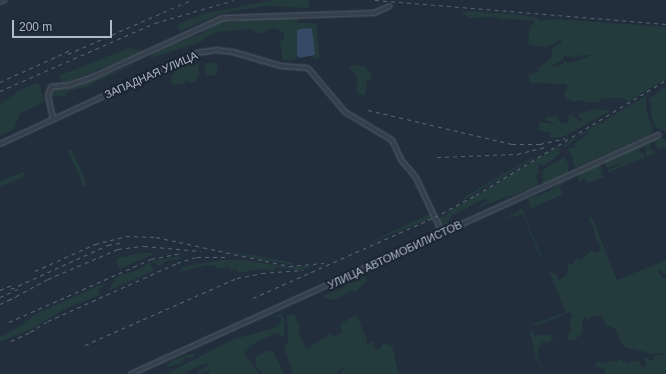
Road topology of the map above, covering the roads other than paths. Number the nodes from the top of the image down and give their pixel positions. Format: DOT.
graph roads {
  1 [pos="5,0"];
  2 [pos="0,2"];
  3 [pos="390,6"];
  4 [pos="53,119"];
  5 [pos="658,135"];
  6 [pos="0,144"];
  7 [pos="442,232"];
  8 [pos="131,374"];
  1 -- 2 [label="street"];
  3 -- 4 [label="street"];
  4 -- 6 [label="street, ЗАПАДНАЯ УЛИЦА"];
  4 -- 7 [label="street, ЗАПАДНАЯ УЛИЦА"];
  5 -- 7 [label="street, УЛИЦА АВТОМОБИЛИСТОВ"];
  7 -- 8 [label="street, УЛИЦА АВТОМОБИЛИСТОВ"];
}
